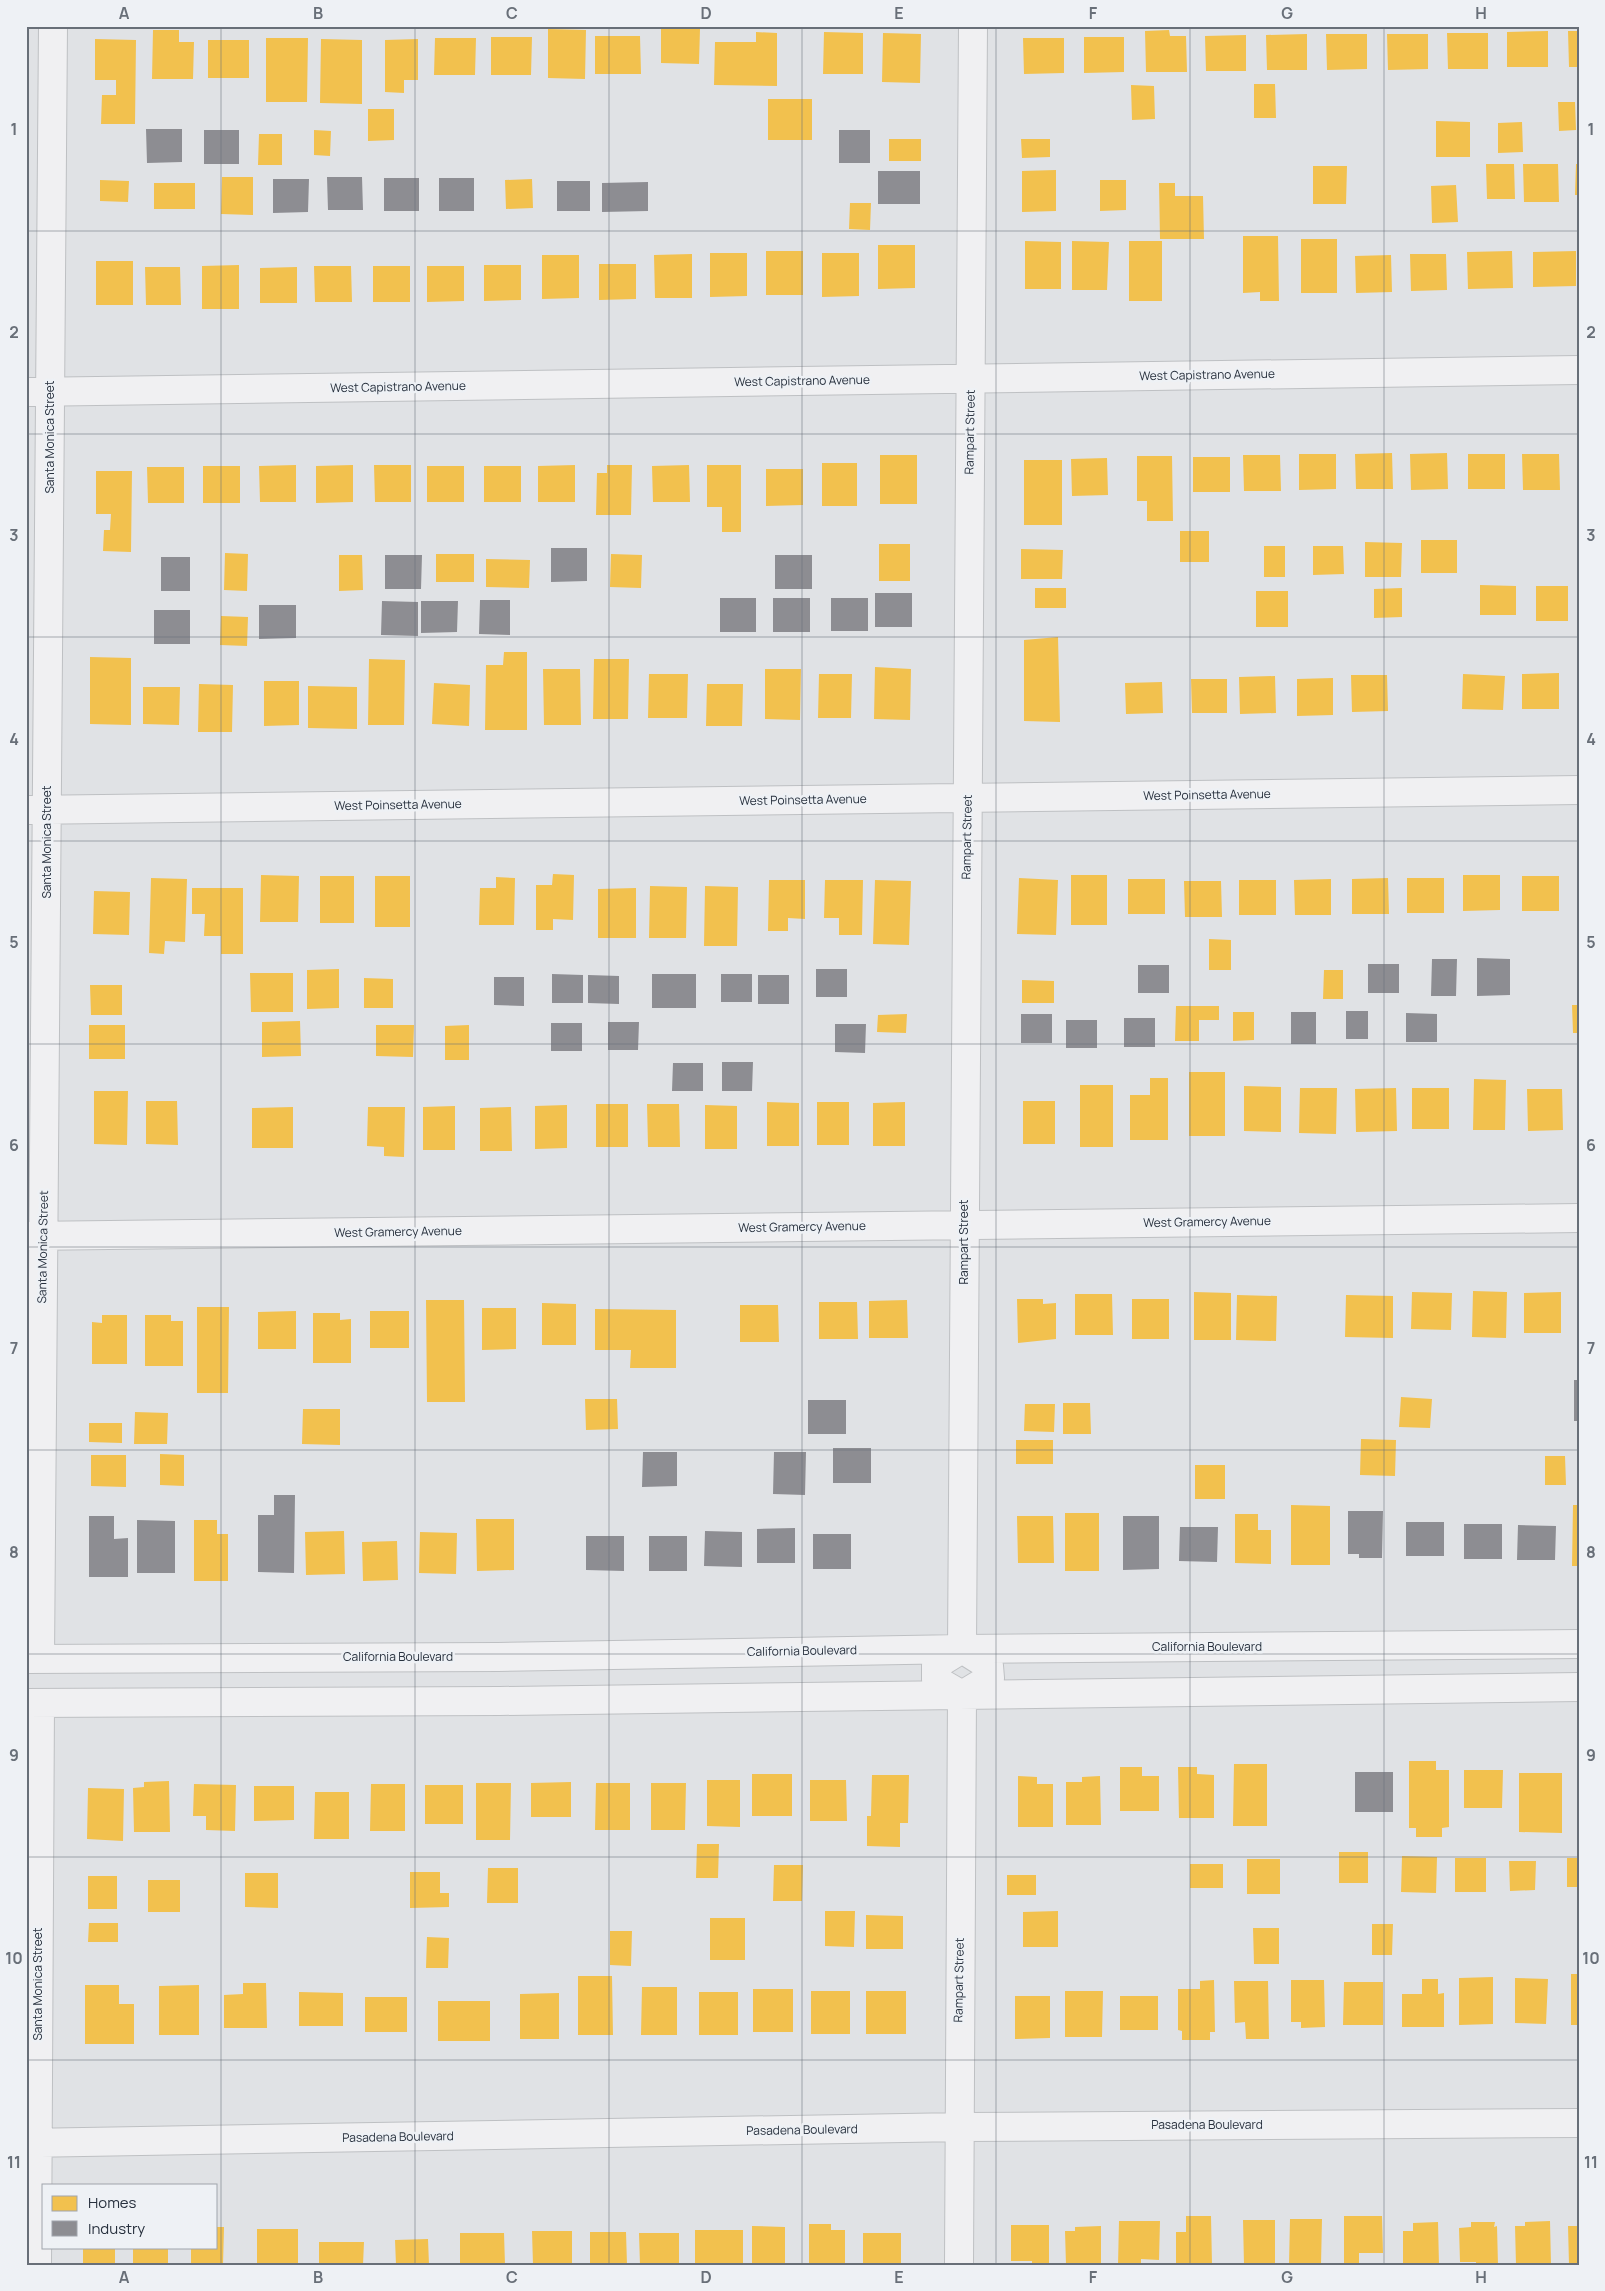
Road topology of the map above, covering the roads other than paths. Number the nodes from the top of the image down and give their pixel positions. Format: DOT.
graph roads {
  1 [pos="53,26"];
  2 [pos="973,26"];
  3 [pos="1579,370"];
  4 [pos="971,378"];
  5 [pos="38,392"];
  6 [pos="1579,790"];
  7 [pos="968,798"];
  8 [pos="37,810"];
  9 [pos="1579,1218"];
  10 [pos="964,1225"];
  11 [pos="35,1236"];
  12 [pos="1579,1644"];
  13 [pos="1425,1646"];
  14 [pos="962,1649"];
  15 [pos="498,1657"];
  16 [pos="31,1662"];
  17 [pos="1579,1688"];
  18 [pos="1425,1689"];
  19 [pos="962,1695"];
  20 [pos="31,1700"];
  21 [pos="500,1701"];
  22 [pos="1579,2122"];
  23 [pos="961,2127"];
  24 [pos="32,2143"];
  25 [pos="37,2265"];
  26 [pos="959,2265"];
  1 -- 5 [label="street, Santa Monica Street"];
  2 -- 4 [label="street, Rampart Street"];
  3 -- 4 [label="street, West Capistrano Avenue"];
  4 -- 5 [label="street, West Capistrano Avenue"];
  4 -- 7 [label="street, Rampart Street"];
  5 -- 8 [label="street, Santa Monica Street"];
  6 -- 7 [label="street, West Poinsetta Avenue"];
  7 -- 8 [label="street, West Poinsetta Avenue"];
  7 -- 10 [label="street, Rampart Street"];
  8 -- 11 [label="street, Santa Monica Street"];
  9 -- 10 [label="street, West Gramercy Avenue"];
  10 -- 11 [label="street, West Gramercy Avenue"];
  10 -- 14 [label="street, Rampart Street"];
  11 -- 16 [label="street, Santa Monica Street"];
  12 -- 13 [label="street, California Boulevard"];
  13 -- 14 [label="street, California Boulevard"];
  13 -- 18 [label="street"];
  14 -- 15 [label="street, California Boulevard"];
  14 -- 19 [label="street"];
  14 -- 19 [label="street"];
  15 -- 16 [label="street, California Boulevard"];
  15 -- 21 [label="street"];
  16 -- 20 [label="street"];
  17 -- 18 [label="street"];
  18 -- 19 [label="street"];
  19 -- 21 [label="street"];
  19 -- 23 [label="street, Rampart Street"];
  20 -- 21 [label="street"];
  20 -- 24 [label="street, Santa Monica Street"];
  22 -- 23 [label="street, Pasadena Boulevard"];
  23 -- 24 [label="street, Pasadena Boulevard"];
  23 -- 26 [label="street, Rampart Street"];
  24 -- 25 [label="street, Santa Monica Street"];
}
